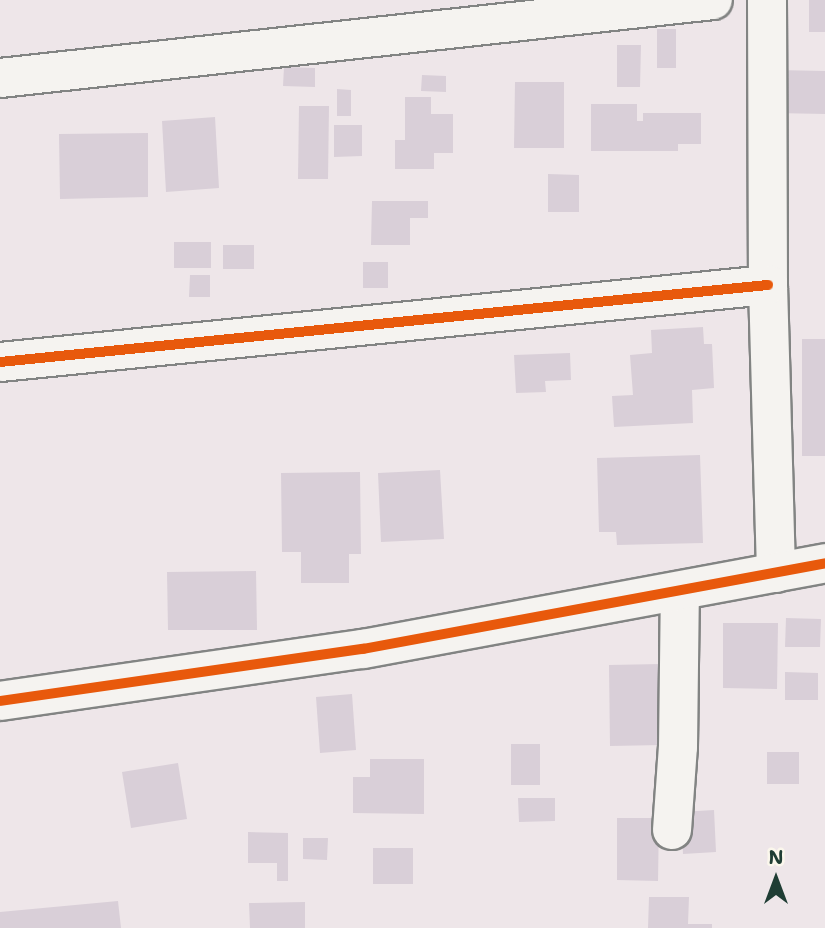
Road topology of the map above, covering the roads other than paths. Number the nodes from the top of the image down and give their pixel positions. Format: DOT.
graph roads {
  1 [pos="713,0"];
  2 [pos="766,0"];
  3 [pos="0,78"];
  4 [pos="768,285"];
  5 [pos="0,362"];
  6 [pos="825,563"];
  7 [pos="776,573"];
  8 [pos="680,592"];
  9 [pos="0,701"];
  10 [pos="672,830"];
  1 -- 3 [label="street"];
  2 -- 4 [label="street"];
  4 -- 5 [label="street"];
  4 -- 7 [label="street"];
  6 -- 7 [label="street"];
  7 -- 8 [label="street"];
  8 -- 9 [label="street"];
  8 -- 10 [label="street"];
}
